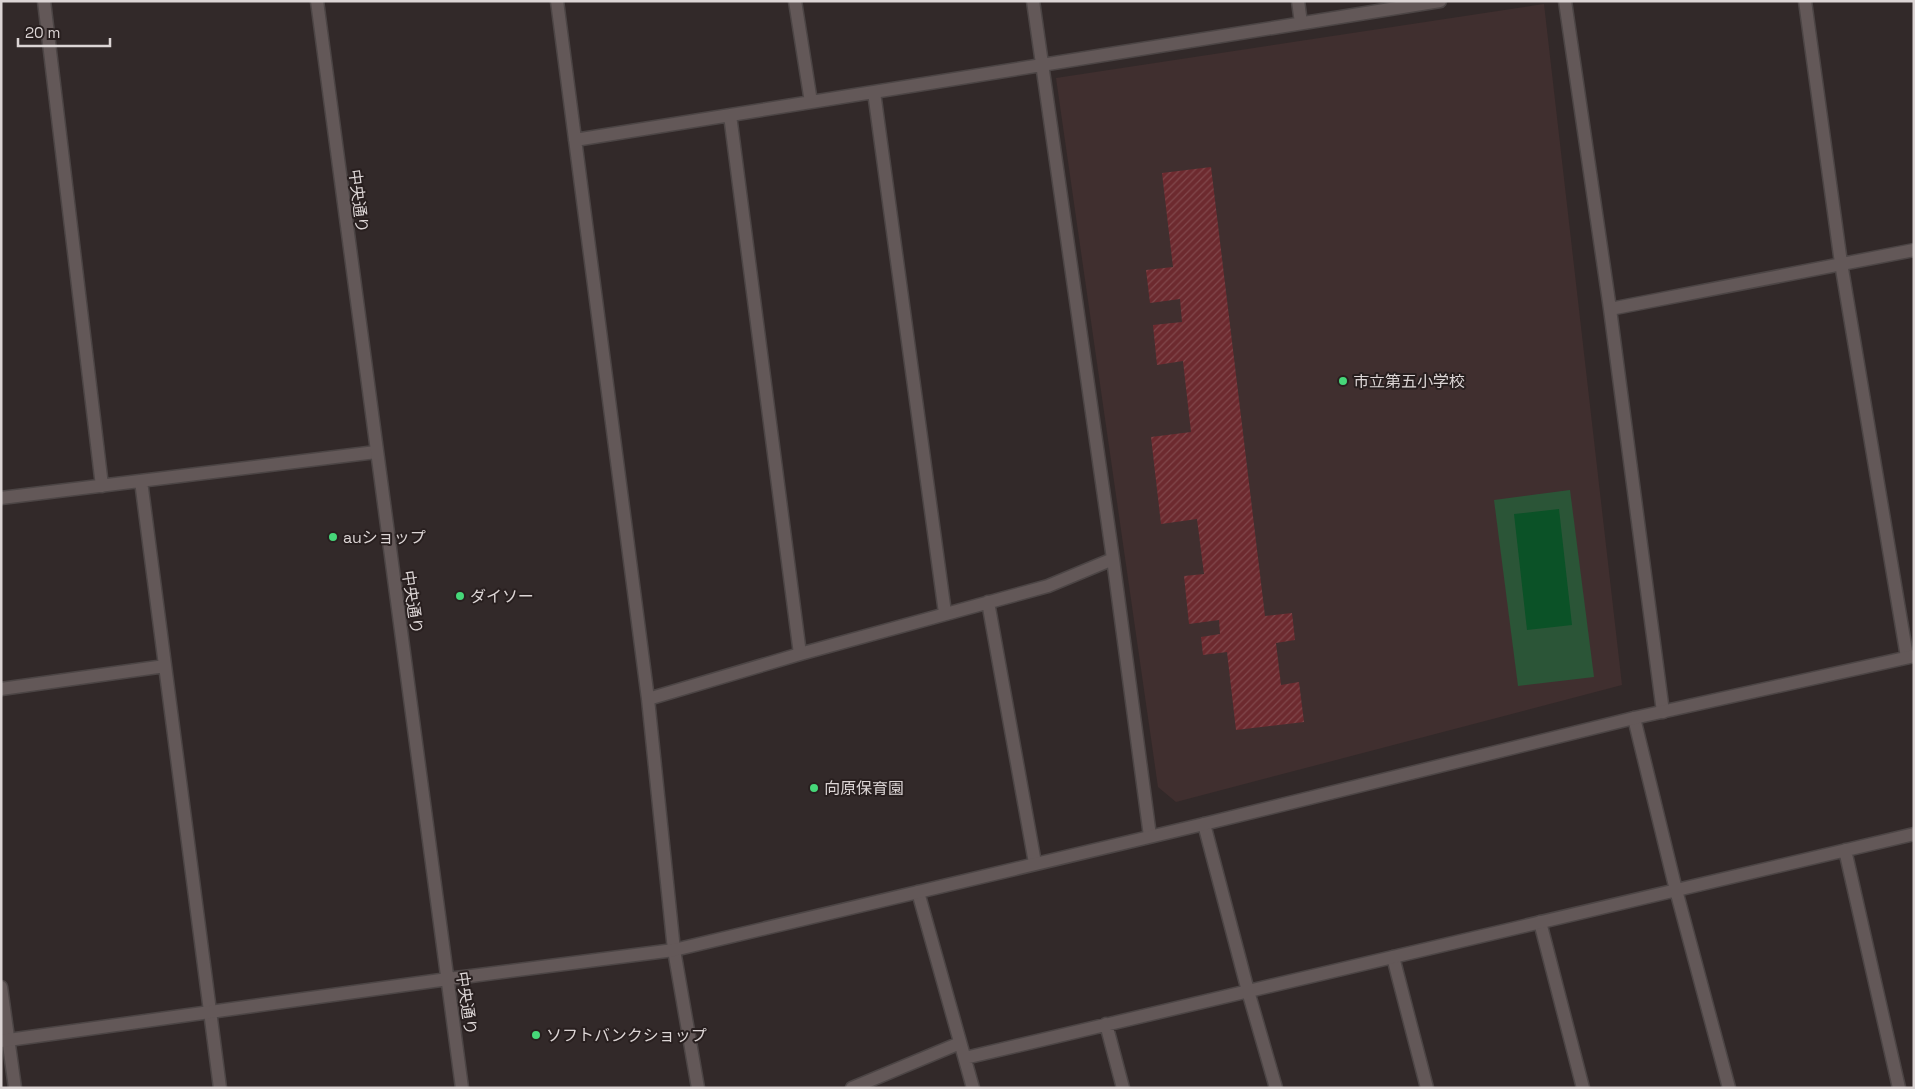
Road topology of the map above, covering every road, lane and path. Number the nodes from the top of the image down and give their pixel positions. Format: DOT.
graph roads {
  1 [pos="44,1"];
  2 [pos="316,1"];
  3 [pos="557,1"];
  4 [pos="795,1"];
  5 [pos="1033,1"];
  6 [pos="1298,1"];
  7 [pos="1440,1"];
  8 [pos="1566,1"];
  9 [pos="1805,1"];
  10 [pos="1301,23"];
  11 [pos="1042,65"];
  12 [pos="874,92"];
  13 [pos="811,102"];
  14 [pos="730,116"];
  15 [pos="575,140"];
  16 [pos="1914,250"];
  17 [pos="1841,263"];
  18 [pos="1610,309"];
  19 [pos="376,452"];
  20 [pos="141,481"];
  21 [pos="102,486"];
  22 [pos="1,498"];
  23 [pos="1113,559"];
  24 [pos="988,602"];
  25 [pos="945,613"];
  26 [pos="800,654"];
  27 [pos="1910,656"];
  28 [pos="165,666"];
  29 [pos="1,689"];
  30 [pos="648,699"];
  31 [pos="1663,712"];
  32 [pos="1634,718"];
  33 [pos="1204,824"];
  34 [pos="1914,834"];
  35 [pos="1150,836"];
  36 [pos="1845,850"];
  37 [pos="1035,863"];
  38 [pos="1676,890"];
  39 [pos="918,892"];
  40 [pos="1540,922"];
  41 [pos="674,950"];
  42 [pos="1392,957"];
  43 [pos="448,979"];
  44 [pos="1,987"];
  45 [pos="1248,991"];
  46 [pos="210,1012"];
  47 [pos="1106,1024"];
  48 [pos="5,1040"];
  49 [pos="960,1043"];
  50 [pos="965,1058"];
  51 [pos="15,1088"];
  52 [pos="220,1088"];
  53 [pos="462,1088"];
  54 [pos="698,1088"];
  55 [pos="852,1088"];
  56 [pos="974,1088"];
  57 [pos="1123,1088"];
  58 [pos="1276,1088"];
  59 [pos="1427,1088"];
  60 [pos="1582,1088"];
  61 [pos="1729,1088"];
  62 [pos="1899,1088"];
  1 -- 21 [label="street"];
  2 -- 19 [label="street, 中央通り"];
  3 -- 15 [label="street"];
  4 -- 13 [label="street"];
  5 -- 11 [label="street"];
  6 -- 10 [label="street"];
  7 -- 10 [label="street"];
  8 -- 18 [label="street"];
  9 -- 17 [label="street"];
  10 -- 11 [label="street"];
  11 -- 12 [label="street"];
  11 -- 23 [label="street"];
  12 -- 13 [label="street"];
  12 -- 25 [label="street"];
  13 -- 14 [label="street"];
  14 -- 15 [label="street"];
  14 -- 26 [label="street"];
  15 -- 30 [label="street"];
  16 -- 17 [label="street"];
  17 -- 18 [label="street"];
  17 -- 27 [label="street"];
  18 -- 31 [label="street"];
  19 -- 20 [label="street"];
  19 -- 43 [label="street, 中央通り"];
  20 -- 21 [label="street"];
  20 -- 28 [label="street"];
  21 -- 22 [label="street"];
  23 -- 24 [label="street"];
  23 -- 35 [label="street"];
  24 -- 25 [label="street"];
  24 -- 37 [label="street"];
  25 -- 26 [label="street"];
  26 -- 30 [label="street"];
  27 -- 31 [label="street"];
  28 -- 29 [label="street"];
  28 -- 46 [label="street"];
  30 -- 41 [label="street"];
  31 -- 32 [label="street"];
  32 -- 33 [label="street"];
  32 -- 38 [label="street"];
  33 -- 35 [label="street"];
  33 -- 45 [label="street"];
  34 -- 36 [label="street"];
  35 -- 37 [label="street"];
  36 -- 38 [label="street"];
  36 -- 62 [label="street"];
  37 -- 39 [label="street"];
  38 -- 40 [label="street"];
  38 -- 61 [label="street"];
  39 -- 41 [label="street"];
  39 -- 49 [label="street"];
  40 -- 42 [label="street"];
  40 -- 60 [label="street"];
  41 -- 43 [label="street"];
  41 -- 54 [label="street"];
  42 -- 45 [label="street"];
  42 -- 59 [label="street"];
  43 -- 46 [label="street"];
  43 -- 53 [label="street, 中央通り"];
  44 -- 48 [label="street"];
  45 -- 47 [label="street"];
  45 -- 58 [label="street"];
  46 -- 48 [label="street"];
  46 -- 52 [label="street"];
  47 -- 50 [label="street"];
  47 -- 57 [label="street"];
  48 -- 51 [label="street"];
  49 -- 50 [label="street"];
  49 -- 55 [label="street"];
  50 -- 56 [label="street"];
}
